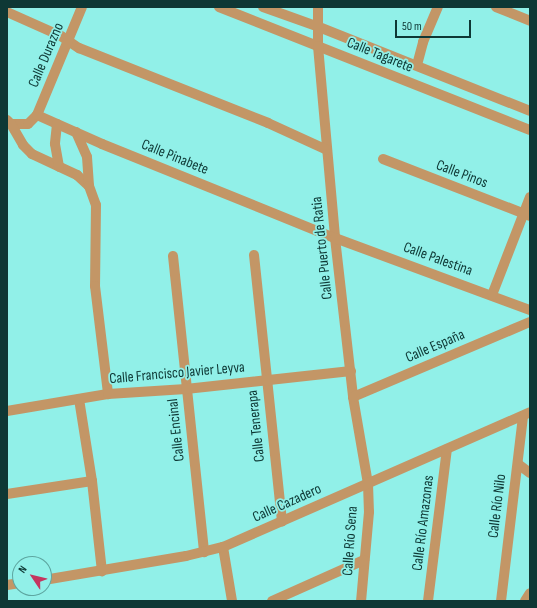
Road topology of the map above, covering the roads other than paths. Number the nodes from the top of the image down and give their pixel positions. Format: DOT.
graph roads {
  1 [pos="82,7"];
  2 [pos="219,7"];
  3 [pos="262,7"];
  4 [pos="318,7"];
  5 [pos="438,7"];
  6 [pos="496,7"];
  7 [pos="7,12"];
  8 [pos="530,21"];
  9 [pos="319,27"];
  10 [pos="69,41"];
  11 [pos="318,46"];
  12 [pos="417,65"];
  13 [pos="530,111"];
  14 [pos="37,115"];
  15 [pos="8,123"];
  16 [pos="56,124"];
  17 [pos="530,130"];
  18 [pos="76,132"];
  19 [pos="327,150"];
  20 [pos="382,159"];
  21 [pos="59,167"];
  22 [pos="89,186"];
  23 [pos="530,197"];
  24 [pos="527,215"];
  25 [pos="335,238"];
  26 [pos="254,255"];
  27 [pos="173,256"];
  28 [pos="492,295"];
  29 [pos="530,310"];
  30 [pos="530,322"];
  31 [pos="350,371"];
  32 [pos="266,380"];
  33 [pos="186,389"];
  34 [pos="108,394"];
  35 [pos="353,397"];
  36 [pos="79,399"];
  37 [pos="7,411"];
  38 [pos="526,414"];
  39 [pos="447,449"];
  40 [pos="518,464"];
  41 [pos="530,473"];
  42 [pos="92,481"];
  43 [pos="368,484"];
  44 [pos="7,494"];
  45 [pos="282,522"];
  46 [pos="223,547"];
  47 [pos="204,552"];
  48 [pos="364,560"];
  49 [pos="102,571"];
  50 [pos="52,579"];
  51 [pos="530,593"];
  52 [pos="232,601"];
  53 [pos="272,601"];
  54 [pos="360,601"];
  55 [pos="428,601"];
  56 [pos="501,601"];
  57 [pos="525,601"];
  1 -- 10 [label="street, Calle Durazno"];
  2 -- 11 [label="street, Calle Tagarete"];
  3 -- 9 [label="street, Calle Tagarete"];
  4 -- 9 [label="street, Calle Puerto de Ratia"];
  5 -- 12 [label="street"];
  6 -- 8 [label="street"];
  7 -- 10 [label="street"];
  9 -- 11 [label="street, Calle Puerto de Ratia"];
  9 -- 12 [label="street, Calle Tagarete"];
  10 -- 14 [label="street, Calle Durazno"];
  10 -- 19 [label="street"];
  11 -- 17 [label="street, Calle Tagarete"];
  11 -- 19 [label="street, Calle Puerto de Ratia"];
  12 -- 13 [label="street, Calle Tagarete"];
  14 -- 15 [label="street"];
  14 -- 16 [label="street, Calle Pinabete"];
  15 -- 21 [label="street"];
  16 -- 18 [label="street, Calle Pinabete"];
  16 -- 21 [label="street"];
  18 -- 22 [label="street"];
  18 -- 25 [label="street, Calle Pinabete"];
  19 -- 25 [label="street, Calle Puerto de Ratia"];
  20 -- 24 [label="street, Calle Pinos"];
  21 -- 22 [label="street"];
  22 -- 34 [label="street"];
  23 -- 24 [label="street"];
  24 -- 28 [label="street"];
  25 -- 28 [label="street, Calle Palestina"];
  25 -- 31 [label="street, Calle Puerto de Ratia"];
  26 -- 32 [label="street, Calle Tenerapa"];
  27 -- 33 [label="street, Calle Encinal"];
  28 -- 29 [label="street, Calle Palestina"];
  30 -- 35 [label="street, Calle España"];
  31 -- 32 [label="street, Calle Francisco Javier Leyva"];
  31 -- 35 [label="street, Calle Puerto de Ratia"];
  32 -- 33 [label="street, Calle Francisco Javier Leyva"];
  32 -- 45 [label="street, Calle Tenerapa"];
  33 -- 34 [label="street, Calle Francisco Javier Leyva"];
  33 -- 47 [label="street, Calle Encinal"];
  34 -- 36 [label="street, Calle Francisco Javier Leyva"];
  35 -- 43 [label="street, Calle Puerto de Ratia"];
  36 -- 37 [label="street, Calle Francisco Javier Leyva"];
  36 -- 42 [label="street"];
  38 -- 39 [label="street, Calle Cazadero"];
  38 -- 40 [label="street, Calle Río Nilo"];
  39 -- 43 [label="street, Calle Cazadero"];
  39 -- 55 [label="street, Calle Río Amazonas"];
  40 -- 41 [label="street"];
  40 -- 56 [label="street, Calle Río Nilo"];
  42 -- 44 [label="street"];
  42 -- 49 [label="street"];
  43 -- 45 [label="street, Calle Cazadero"];
  43 -- 48 [label="street, Calle Río Sena"];
  45 -- 46 [label="street, Calle Cazadero"];
  46 -- 47 [label="street, Calle Cazadero"];
  46 -- 52 [label="street"];
  47 -- 49 [label="street, Calle Cazadero"];
  48 -- 53 [label="street"];
  48 -- 54 [label="street, Calle Río Sena"];
  49 -- 50 [label="street, Calle Cazadero"];
  51 -- 57 [label="street"];
}
